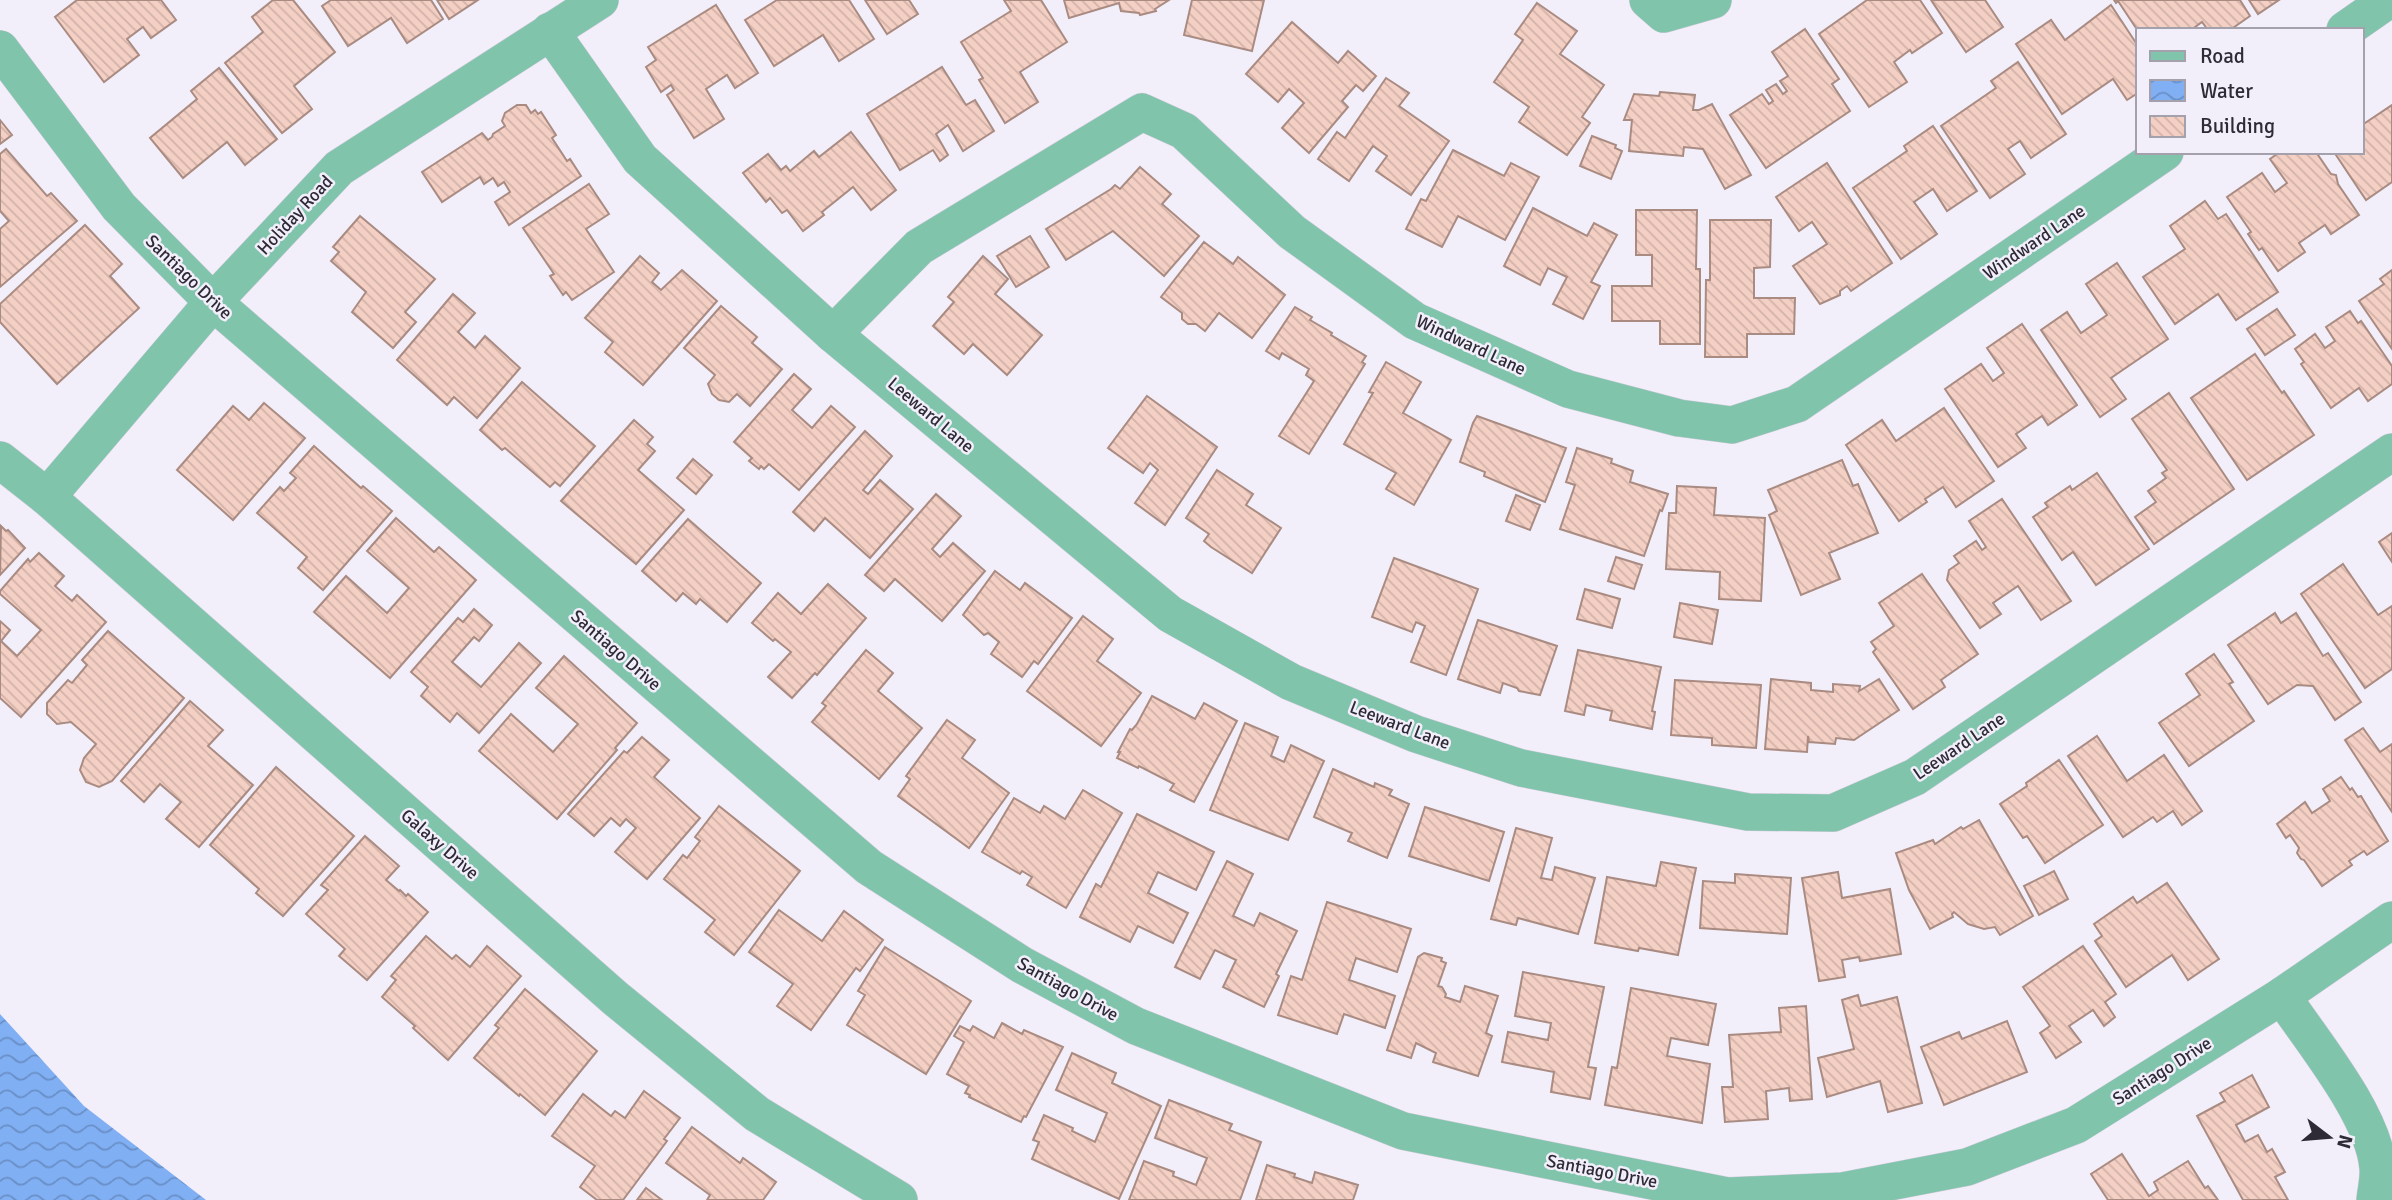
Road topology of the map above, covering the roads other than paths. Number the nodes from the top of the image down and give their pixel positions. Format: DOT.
graph roads {
  1 [pos="600,0"];
  2 [pos="1713,0"];
  3 [pos="2388,0"];
  4 [pos="1656,7"];
  5 [pos="2348,28"];
  6 [pos="550,31"];
  7 [pos="0,49"];
  8 [pos="2162,154"];
  9 [pos="213,302"];
  10 [pos="833,334"];
  11 [pos="2392,452"];
  12 [pos="0,460"];
  13 [pos="47,497"];
  14 [pos="2392,920"];
  15 [pos="2282,996"];
  16 [pos="899,1200"];
  17 [pos="2375,1200"];
  1 -- 6 [label="street, Holiday Road"];
  2 -- 4 [label="street"];
  3 -- 5 [label="street"];
  6 -- 9 [label="street, Holiday Road"];
  6 -- 10 [label="street, Leeward Lane"];
  7 -- 9 [label="street, Santiago Drive"];
  8 -- 10 [label="street, Windward Lane"];
  9 -- 13 [label="street, Holiday Road"];
  9 -- 15 [label="street, Santiago Drive"];
  10 -- 11 [label="street, Leeward Lane"];
  12 -- 13 [label="street, Galaxy Drive"];
  13 -- 16 [label="street, Galaxy Drive"];
  14 -- 15 [label="street, Santiago Drive"];
  15 -- 17 [label="street"];
}
